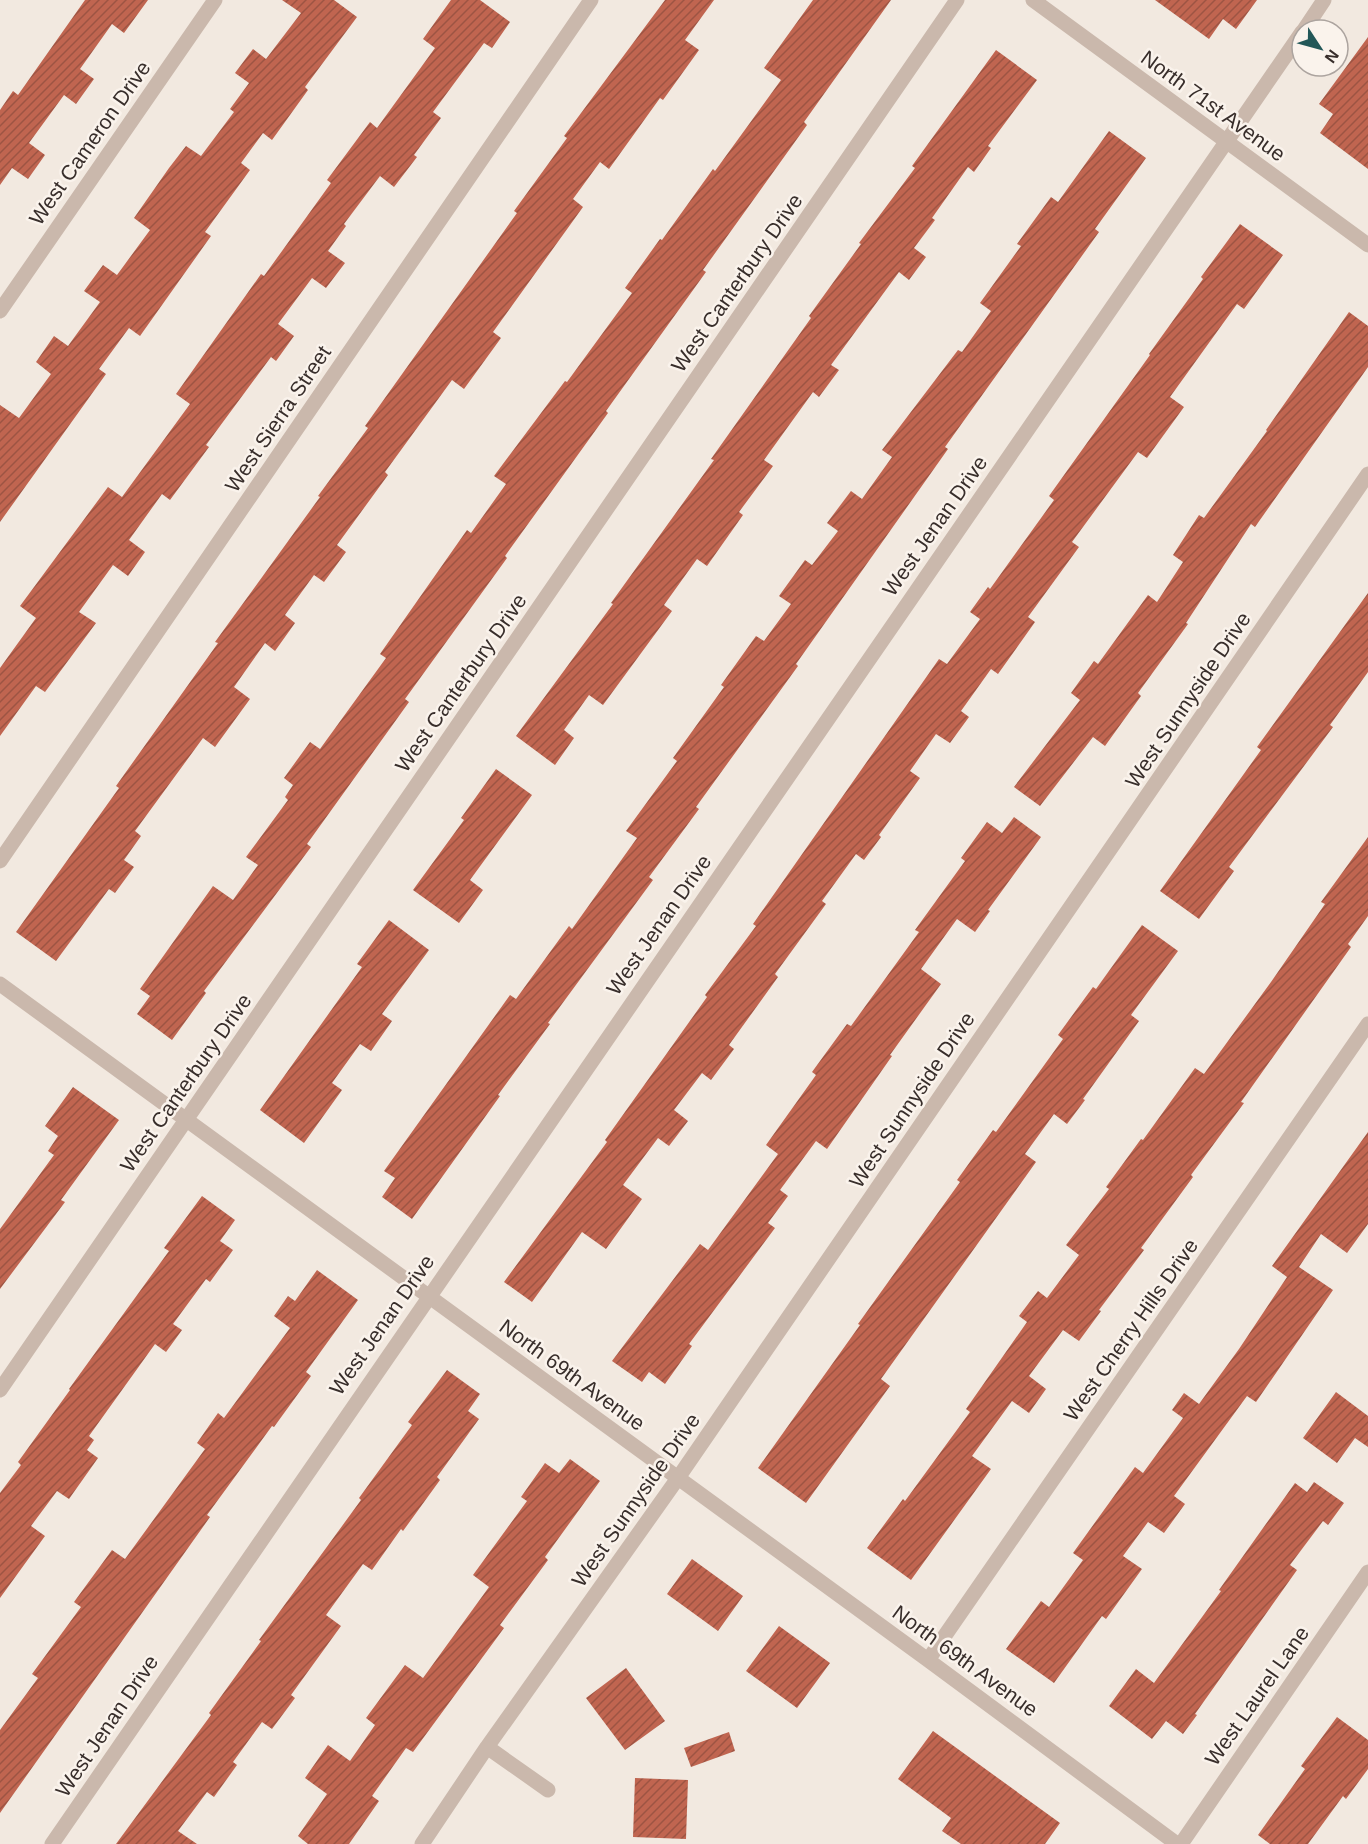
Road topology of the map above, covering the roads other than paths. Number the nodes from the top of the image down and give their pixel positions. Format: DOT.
graph roads {
  1 [pos="215,0"];
  2 [pos="591,0"];
  3 [pos="957,0"];
  4 [pos="1033,0"];
  5 [pos="1324,0"];
  6 [pos="1312,18"];
  7 [pos="1290,50"];
  8 [pos="1226,142"];
  9 [pos="1368,245"];
  10 [pos="0,311"];
  11 [pos="1368,474"];
  12 [pos="0,861"];
  13 [pos="0,984"];
  14 [pos="1368,1024"];
  15 [pos="187,1118"];
  16 [pos="428,1296"];
  17 [pos="0,1390"];
  18 [pos="678,1478"];
  19 [pos="1368,1572"];
  20 [pos="928,1660"];
  21 [pos="488,1748"];
  22 [pos="548,1790"];
  23 [pos="52,1844"];
  24 [pos="422,1844"];
  25 [pos="1179,1844"];
  1 -- 10 [label="street, West Cameron Drive"];
  2 -- 12 [label="street, West Sierra Street"];
  3 -- 15 [label="street, West Canterbury Drive"];
  4 -- 8 [label="street, North 71st Avenue"];
  5 -- 6 [label="street, West Jenan Drive"];
  7 -- 8 [label="street, West Jenan Drive"];
  8 -- 9 [label="street, North 71st Avenue"];
  8 -- 16 [label="street, West Jenan Drive"];
  11 -- 18 [label="street, West Sunnyside Drive"];
  13 -- 15 [label="street, North 69th Avenue"];
  14 -- 20 [label="street, West Cherry Hills Drive"];
  15 -- 16 [label="street, North 69th Avenue"];
  15 -- 17 [label="street, West Canterbury Drive"];
  16 -- 18 [label="street, North 69th Avenue"];
  16 -- 23 [label="street, West Jenan Drive"];
  18 -- 20 [label="street, North 69th Avenue"];
  18 -- 21 [label="street, West Sunnyside Drive"];
  19 -- 25 [label="street, West Laurel Lane"];
  20 -- 25 [label="street, North 69th Avenue"];
  21 -- 22 [label="street"];
  21 -- 24 [label="street, West Sunnyside Drive"];
}
